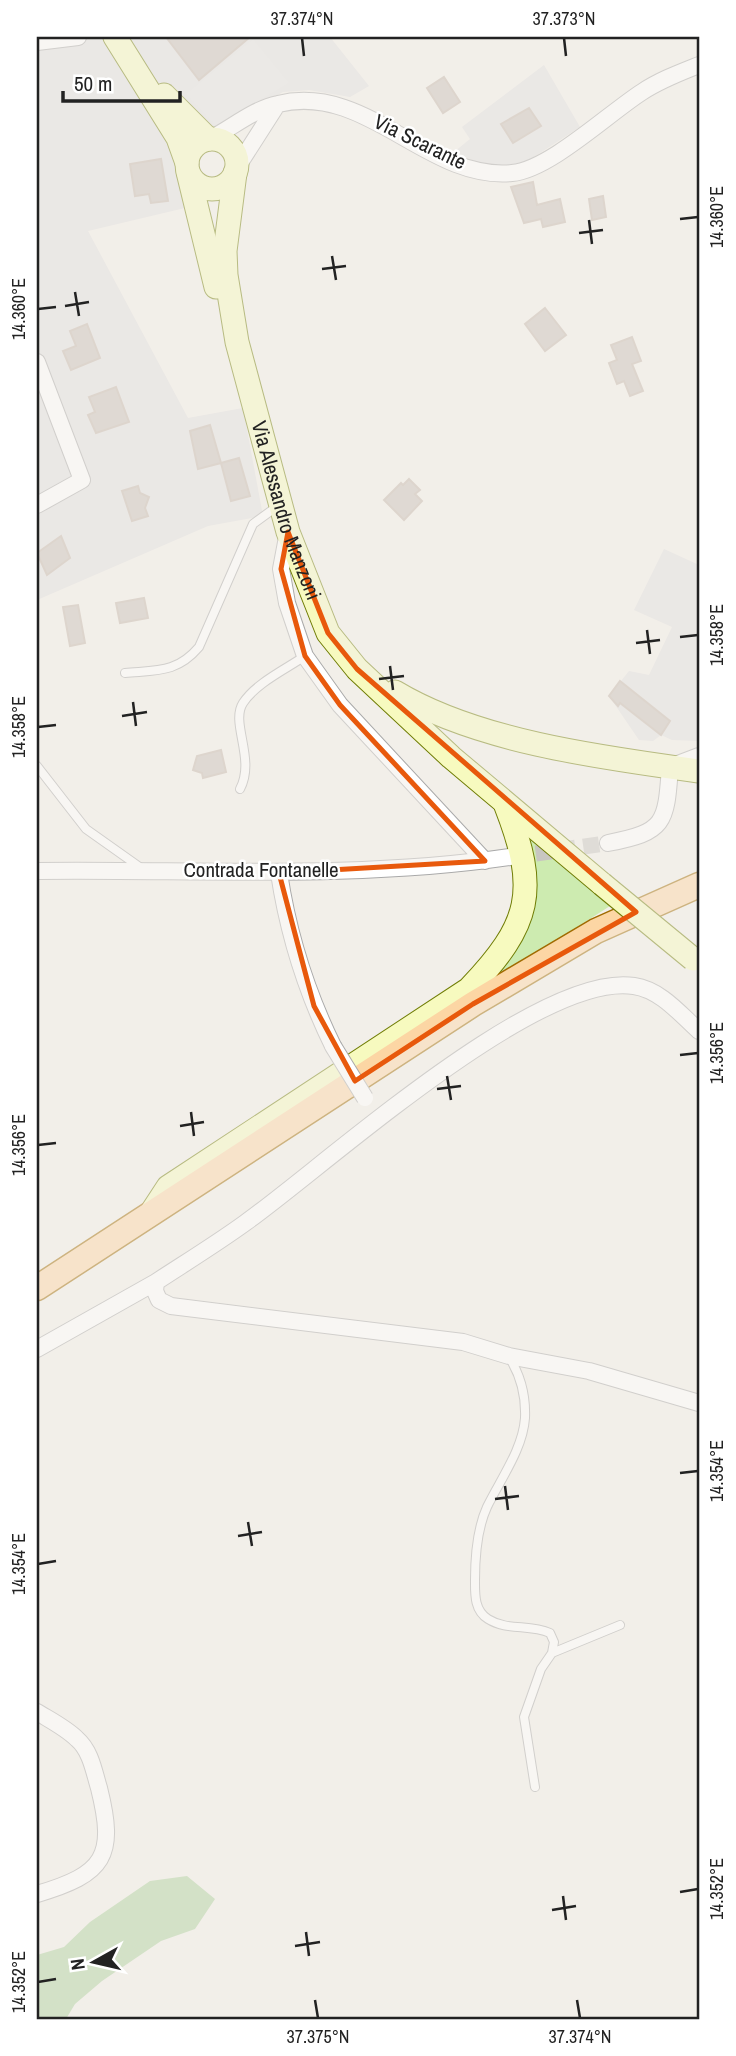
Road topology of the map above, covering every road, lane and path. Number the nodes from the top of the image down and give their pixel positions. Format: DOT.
graph roads {
  1 [pos="78,37"];
  2 [pos="114,37"];
  3 [pos="43,40"];
  4 [pos="132,62"];
  5 [pos="699,65"];
  6 [pos="279,103"];
  7 [pos="210,139"];
  8 [pos="188,167"];
  9 [pos="236,171"];
  10 [pos="237,342"];
  11 [pos="37,362"];
  12 [pos="40,383"];
  13 [pos="280,504"];
  14 [pos="37,505"];
  15 [pos="288,531"];
  16 [pos="305,656"];
  17 [pos="356,669"];
  18 [pos="125,673"];
  19 [pos="699,756"];
  20 [pos="37,766"];
  21 [pos="670,767"];
  22 [pos="699,771"];
  23 [pos="240,789"];
  24 [pos="506,806"];
  25 [pos="608,843"];
  26 [pos="510,857"];
  27 [pos="485,861"];
  28 [pos="143,869"];
  29 [pos="37,871"];
  30 [pos="279,873"];
  31 [pos="699,885"];
  32 [pos="696,962"];
  33 [pos="699,1031"];
  34 [pos="376,1120"];
  35 [pos="151,1213"];
  36 [pos="156,1282"];
  37 [pos="37,1288"];
  38 [pos="37,1349"];
  39 [pos="509,1356"];
  40 [pos="699,1403"];
  41 [pos="620,1625"];
  42 [pos="552,1653"];
  43 [pos="37,1712"];
  44 [pos="535,1787"];
  45 [pos="37,1894"];
  1 -- 3 [label="street"];
  2 -- 4 [label="main road, Via Alessandro Manzoni"];
  4 -- 7 [label="main road, Via Alessandro Manzoni"];
  4 -- 8 [label="main road, Via Alessandro Manzoni"];
  5 -- 6 [label="street, Via Scarante"];
  6 -- 7 [label="street, Via Scarante"];
  6 -- 9 [label="street"];
  7 -- 8 [label="main road"];
  7 -- 9 [label="main road"];
  8 -- 9 [label="main road"];
  8 -- 10 [label="main road, Via Alessandro Manzoni"];
  9 -- 10 [label="main road, Via Alessandro Manzoni"];
  10 -- 13 [label="main road, Via Alessandro Manzoni"];
  11 -- 12 [label="street"];
  12 -- 14 [label="street"];
  13 -- 15 [label="main road, Via Alessandro Manzoni"];
  13 -- 18 [label="lane"];
  15 -- 16 [label="street"];
  15 -- 17 [label="main road, Via Alessandro Manzoni"];
  16 -- 23 [label="lane"];
  16 -- 27 [label="street"];
  17 -- 21 [label="main road"];
  17 -- 24 [label="main road"];
  19 -- 21 [label="street"];
  20 -- 28 [label="lane"];
  21 -- 22 [label="main road"];
  21 -- 25 [label="street"];
  24 -- 32 [label="main road, bridge"];
  24 -- 35 [label="main road"];
  26 -- 27 [label="street, Contrada Fontanelle"];
  27 -- 30 [label="street, Contrada Fontanelle"];
  28 -- 29 [label="street, Contrada Fontanelle"];
  28 -- 30 [label="street, Contrada Fontanelle"];
  30 -- 34 [label="street, bridge"];
  31 -- 35 [label="main road"];
  33 -- 34 [label="street"];
  34 -- 36 [label="street"];
  35 -- 37 [label="main road"];
  36 -- 38 [label="street"];
  36 -- 39 [label="street"];
  39 -- 40 [label="street"];
  39 -- 42 [label="lane"];
  41 -- 42 [label="lane"];
  42 -- 44 [label="lane"];
  43 -- 45 [label="street"];
}
